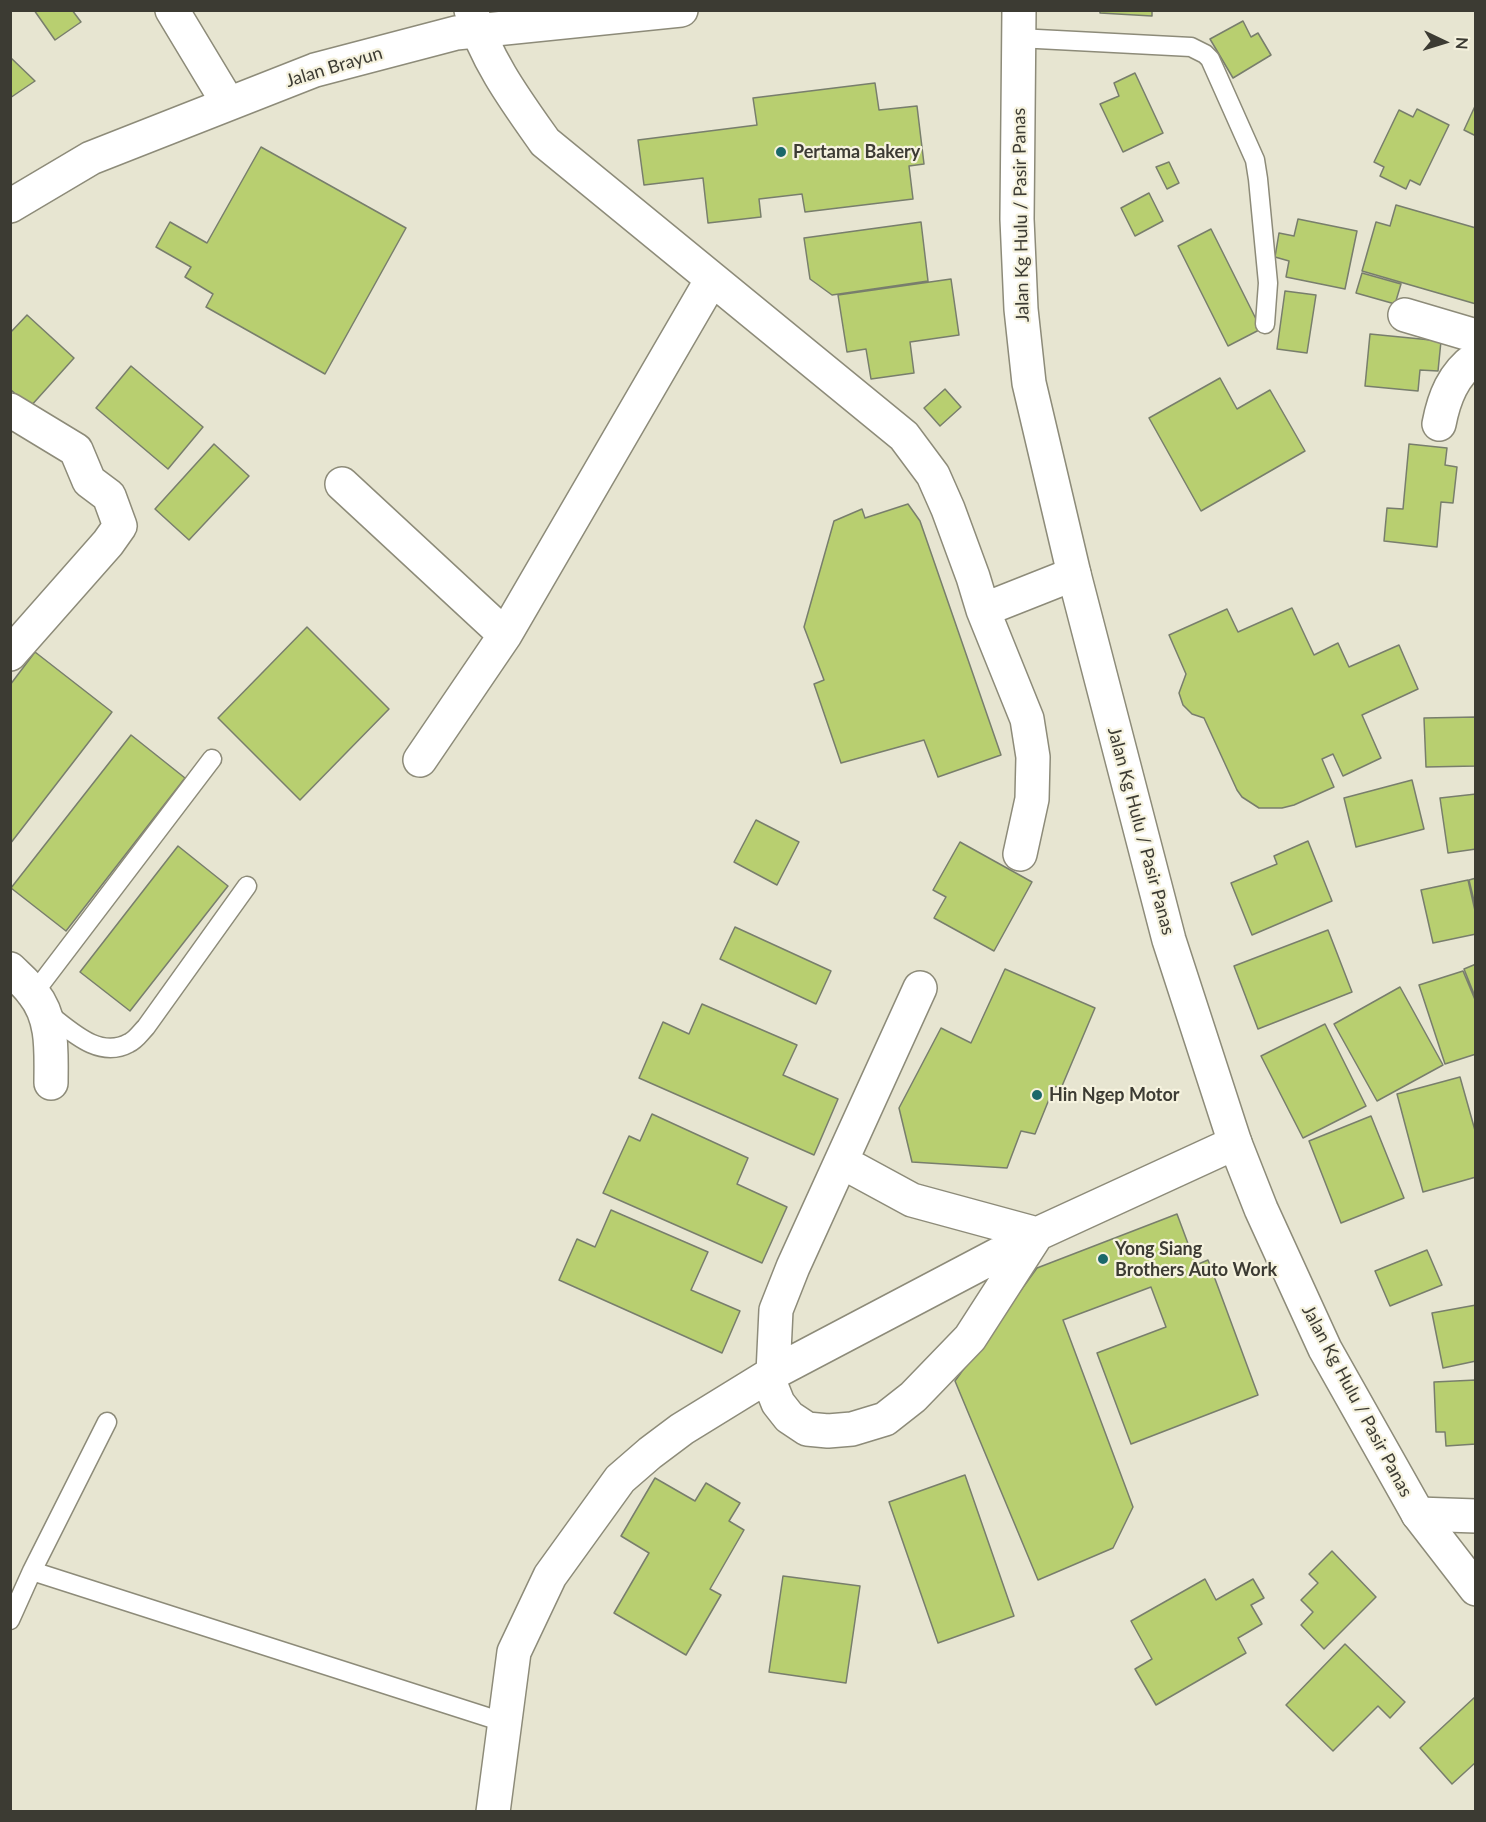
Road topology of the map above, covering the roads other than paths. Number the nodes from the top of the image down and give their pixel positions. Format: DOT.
graph roads {
  1 [pos="172,10"];
  2 [pos="681,10"];
  3 [pos="474,21"];
  4 [pos="1019,24"];
  5 [pos="228,103"];
  6 [pos="10,206"];
  7 [pos="712,279"];
  8 [pos="1405,315"];
  9 [pos="1264,324"];
  10 [pos="1476,336"];
  11 [pos="1476,358"];
  12 [pos="10,410"];
  13 [pos="1440,424"];
  14 [pos="342,484"];
  15 [pos="1074,574"];
  16 [pos="983,610"];
  17 [pos="505,635"];
  18 [pos="10,654"];
  19 [pos="212,759"];
  20 [pos="420,760"];
  21 [pos="1020,854"];
  22 [pos="247,886"];
  23 [pos="10,969"];
  24 [pos="920,988"];
  25 [pos="39,1002"];
  26 [pos="51,1083"];
  27 [pos="1235,1143"];
  28 [pos="842,1162"];
  29 [pos="1037,1234"];
  30 [pos="773,1373"];
  31 [pos="107,1422"];
  32 [pos="1418,1514"];
  33 [pos="1476,1516"];
  34 [pos="32,1571"];
  35 [pos="1476,1589"];
  36 [pos="10,1620"];
  37 [pos="506,1724"];
  38 [pos="493,1812"];
  1 -- 5 [label="street"];
  2 -- 3 [label="street, Jalan Brayun"];
  3 -- 5 [label="street, Jalan Brayun"];
  3 -- 7 [label="street"];
  4 -- 9 [label="lane"];
  4 -- 15 [label="street, Jalan Kg Hulu / Pasir Panas"];
  5 -- 6 [label="street, Jalan Brayun"];
  7 -- 16 [label="street"];
  7 -- 17 [label="street"];
  8 -- 10 [label="street"];
  11 -- 13 [label="street"];
  12 -- 18 [label="street"];
  14 -- 17 [label="street"];
  15 -- 16 [label="street"];
  15 -- 27 [label="street, Jalan Kg Hulu / Pasir Panas"];
  16 -- 21 [label="street"];
  17 -- 20 [label="street"];
  19 -- 25 [label="lane"];
  22 -- 25 [label="lane"];
  23 -- 25 [label="street"];
  24 -- 28 [label="street"];
  25 -- 26 [label="street"];
  27 -- 29 [label="street"];
  27 -- 32 [label="street, Jalan Kg Hulu / Pasir Panas"];
  28 -- 29 [label="street"];
  28 -- 30 [label="street"];
  29 -- 30 [label="street"];
  29 -- 30 [label="street"];
  30 -- 37 [label="street"];
  31 -- 34 [label="lane"];
  32 -- 33 [label="street"];
  32 -- 35 [label="street, Jalan Kg Hulu / Pasir Panas"];
  34 -- 36 [label="lane"];
  34 -- 37 [label="lane"];
  37 -- 38 [label="street"];
}
